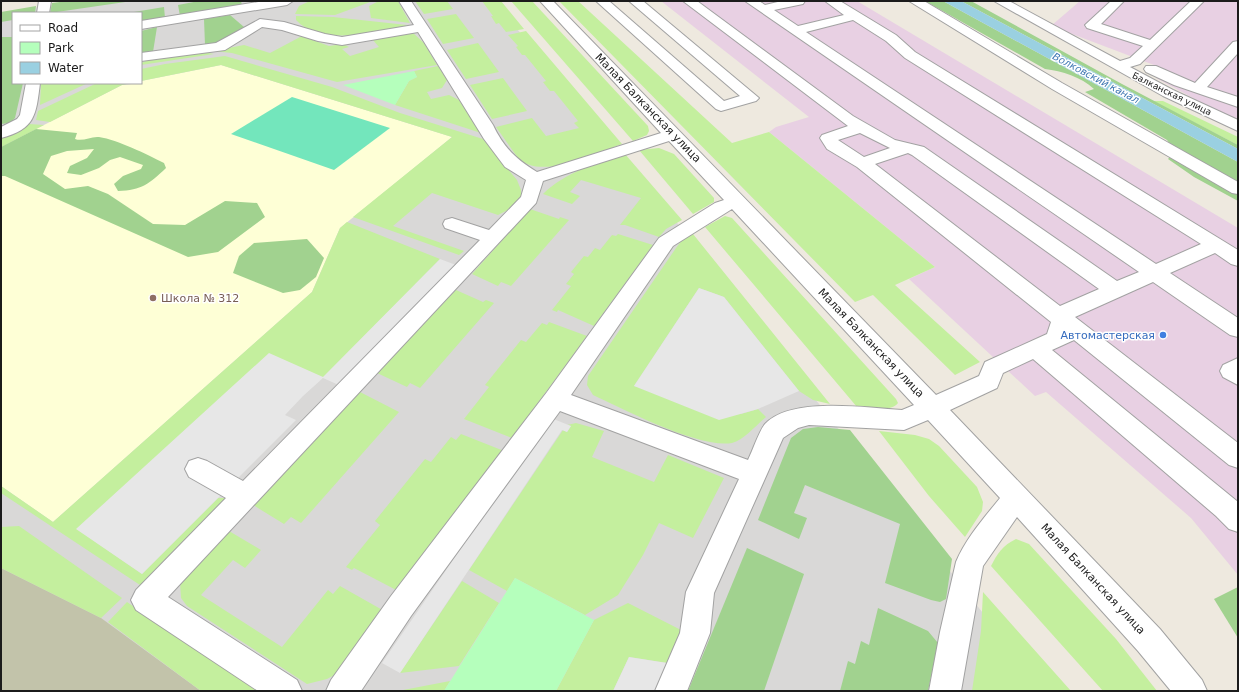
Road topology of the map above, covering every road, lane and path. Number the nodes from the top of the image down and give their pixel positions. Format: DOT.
graph roads {
  1 [pos="45,1"];
  2 [pos="287,1"];
  3 [pos="405,1"];
  4 [pos="546,1"];
  5 [pos="602,1"];
  6 [pos="635,1"];
  7 [pos="689,1"];
  8 [pos="799,1"];
  9 [pos="831,1"];
  10 [pos="916,1"];
  11 [pos="1000,1"];
  12 [pos="1118,1"];
  13 [pos="1198,1"];
  14 [pos="757,5"];
  15 [pos="250,7"];
  16 [pos="43,12"];
  17 [pos="855,16"];
  18 [pos="260,23"];
  19 [pos="142,26"];
  20 [pos="422,27"];
  21 [pos="795,30"];
  22 [pos="1152,45"];
  23 [pos="1238,45"];
  24 [pos="142,57"];
  25 [pos="1135,61"];
  26 [pos="1112,64"];
  27 [pos="33,84"];
  28 [pos="1198,88"];
  29 [pos="1238,102"];
  30 [pos="1238,126"];
  31 [pos="862,127"];
  32 [pos="1,133"];
  33 [pos="673,134"];
  34 [pos="907,148"];
  35 [pos="863,163"];
  36 [pos="535,178"];
  37 [pos="1238,189"];
  38 [pos="737,202"];
  39 [pos="452,224"];
  40 [pos="493,238"];
  41 [pos="1216,245"];
  42 [pos="1238,259"];
  43 [pos="1154,272"];
  44 [pos="1115,290"];
  45 [pos="1069,325"];
  46 [pos="1238,329"];
  47 [pos="1044,345"];
  48 [pos="1238,367"];
  49 [pos="1238,376"];
  50 [pos="555,399"];
  51 [pos="933,408"];
  52 [pos="1238,457"];
  53 [pos="198,469"];
  54 [pos="754,473"];
  55 [pos="245,496"];
  56 [pos="1017,497"];
  57 [pos="1238,520"];
  58 [pos="286,691"];
  59 [pos="342,691"];
  60 [pos="671,691"];
  61 [pos="945,691"];
  62 [pos="1190,691"];
  1 -- 16 [label="street"];
  2 -- 15 [label="street"];
  3 -- 20 [label="street"];
  4 -- 33 [label="street, Малая Балканская улица"];
  5 -- 6 [label="street"];
  7 -- 31 [label="street"];
  8 -- 14 [label="street"];
  9 -- 17 [label="street"];
  10 -- 37 [label="street"];
  11 -- 26 [label="street, Балканская улица"];
  12 -- 22 [label="street"];
  13 -- 22 [label="street"];
  14 -- 21 [label="street"];
  15 -- 18 [label="street"];
  15 -- 19 [label="street"];
  17 -- 21 [label="street"];
  17 -- 41 [label="street"];
  18 -- 20 [label="street"];
  18 -- 24 [label="street"];
  20 -- 36 [label="street"];
  21 -- 43 [label="street"];
  22 -- 25 [label="street"];
  23 -- 28 [label="street"];
  25 -- 26 [label="street"];
  25 -- 28 [label="street"];
  26 -- 30 [label="street, Балканская улица"];
  27 -- 32 [label="street"];
  28 -- 29 [label="street"];
  31 -- 34 [label="street"];
  31 -- 35 [label="street"];
  33 -- 36 [label="street"];
  33 -- 38 [label="street, Малая Балканская улица"];
  34 -- 35 [label="street"];
  34 -- 44 [label="street"];
  35 -- 45 [label="street"];
  36 -- 40 [label="street"];
  38 -- 50 [label="street"];
  38 -- 51 [label="street, Малая Балканская улица"];
  39 -- 40 [label="street"];
  40 -- 55 [label="street"];
  41 -- 42 [label="street"];
  41 -- 43 [label="street"];
  43 -- 44 [label="street"];
  43 -- 46 [label="street"];
  44 -- 45 [label="street"];
  45 -- 47 [label="street"];
  45 -- 52 [label="street"];
  47 -- 51 [label="street"];
  47 -- 57 [label="street"];
  48 -- 49 [label="street"];
  50 -- 54 [label="street"];
  50 -- 59 [label="street"];
  51 -- 54 [label="street"];
  51 -- 56 [label="street, Малая Балканская улица"];
  53 -- 55 [label="street"];
  54 -- 60 [label="street"];
  55 -- 58 [label="street"];
  56 -- 61 [label="street"];
  56 -- 62 [label="street, Малая Балканская улица"];
}
